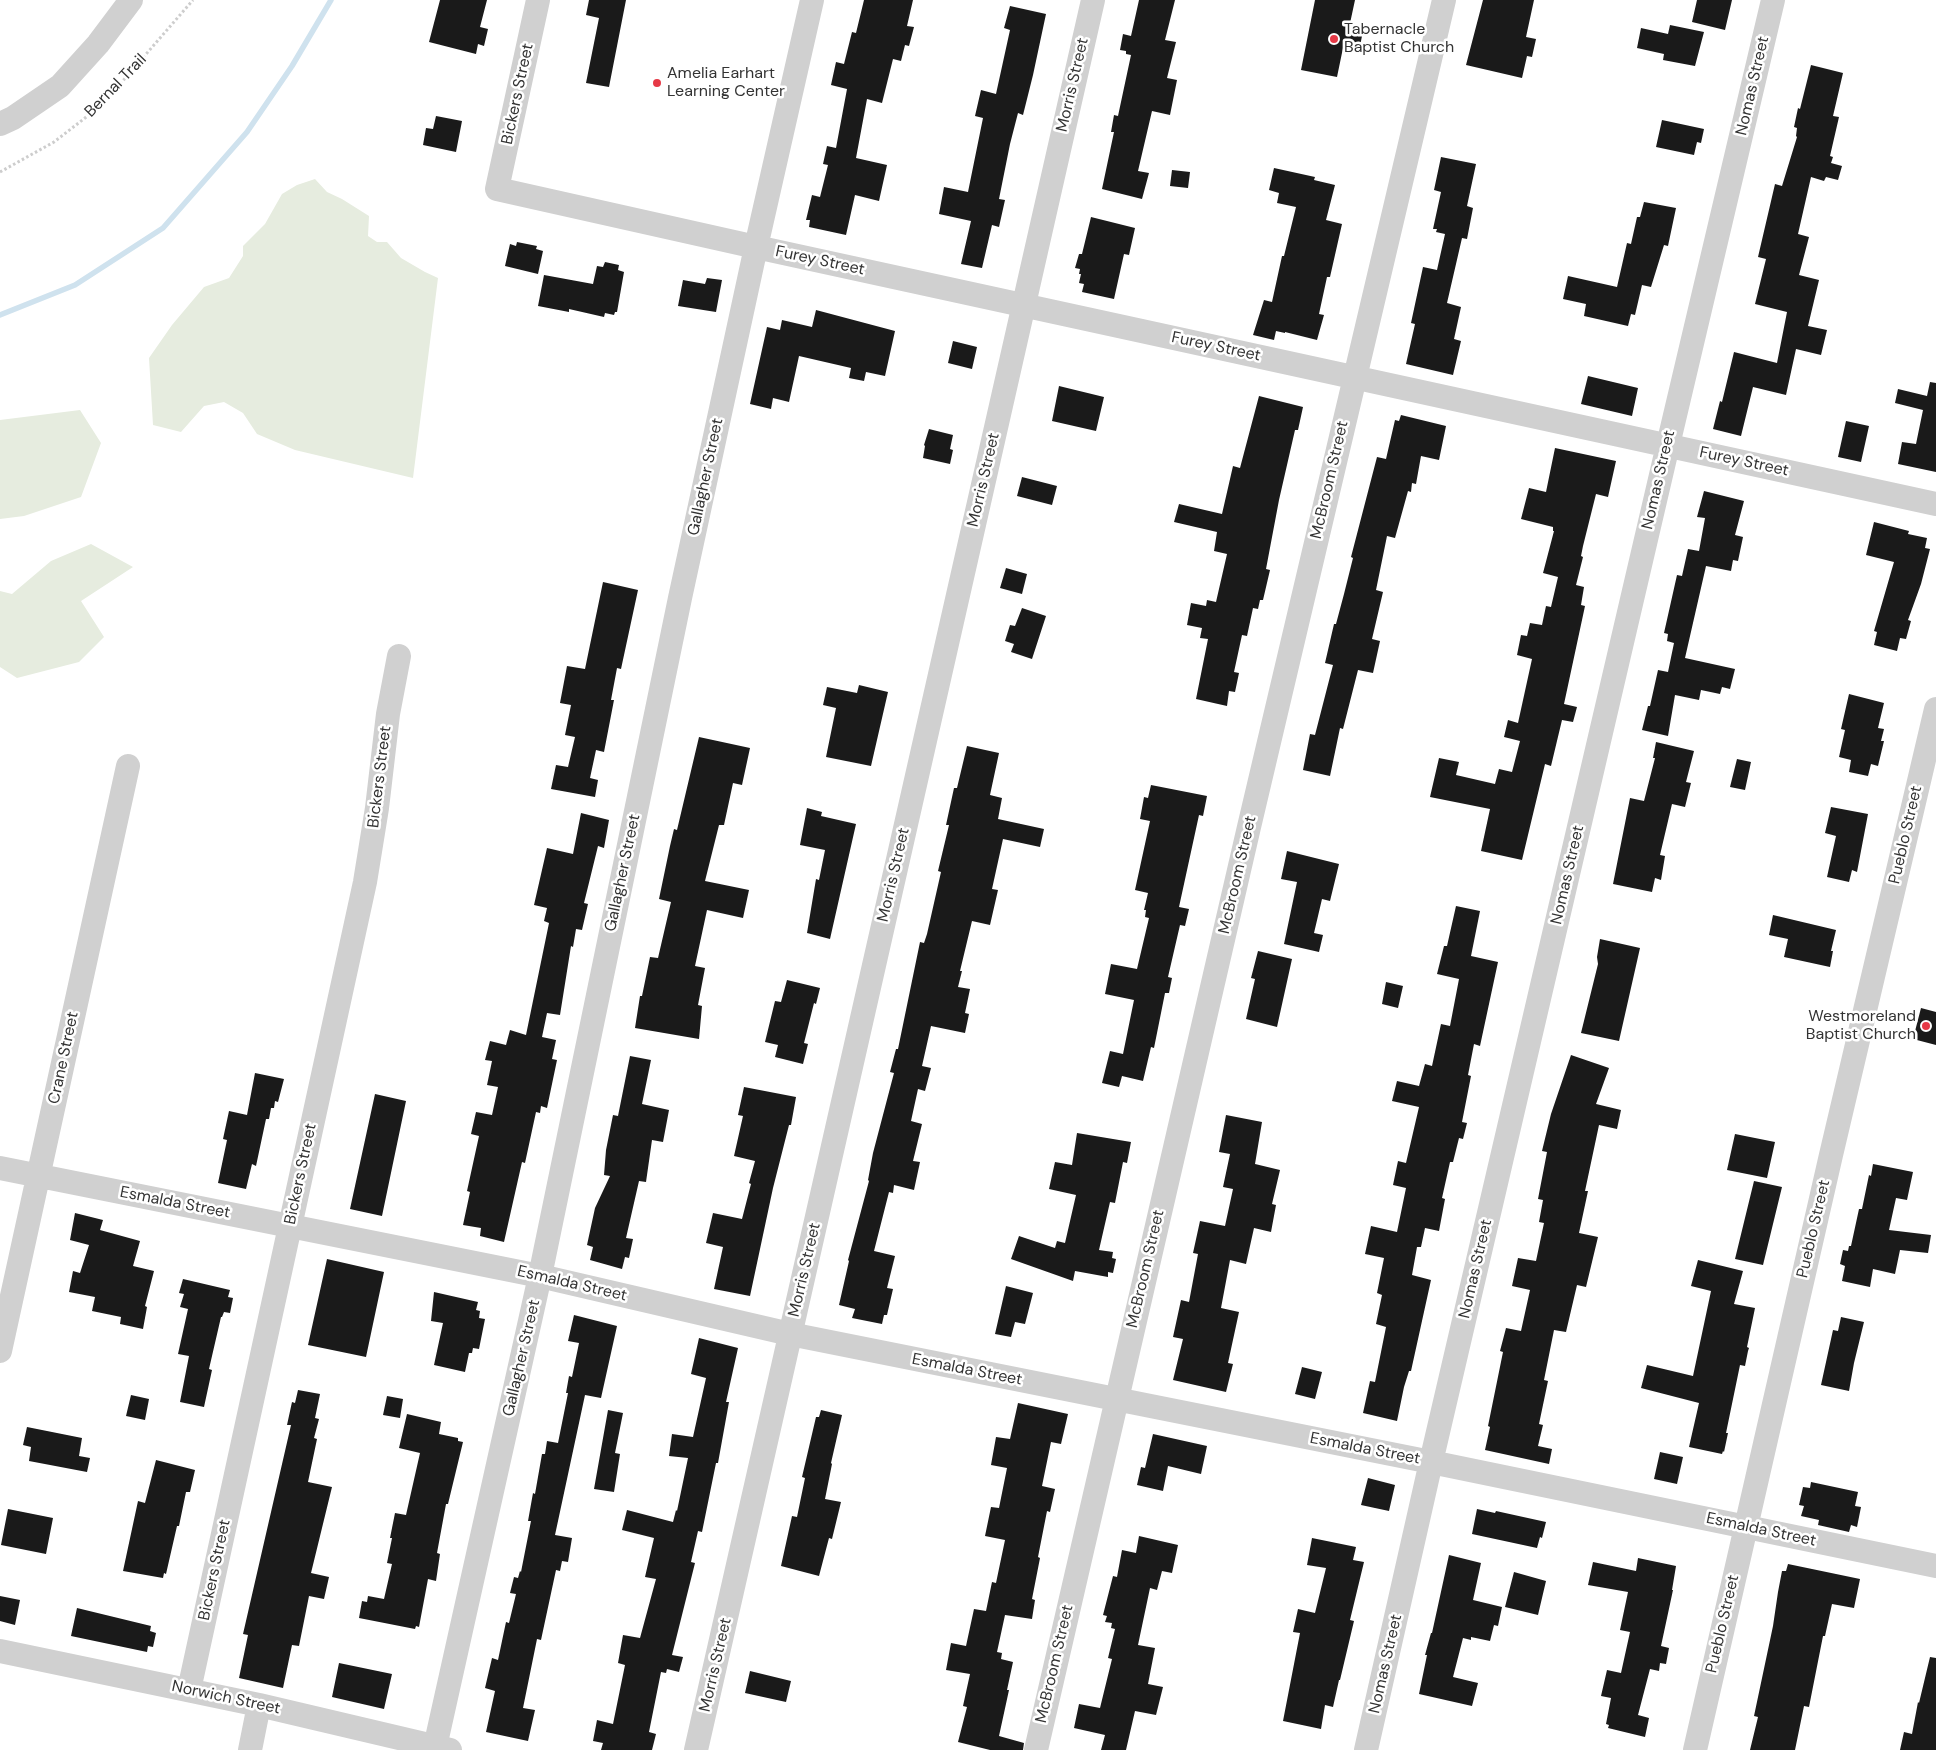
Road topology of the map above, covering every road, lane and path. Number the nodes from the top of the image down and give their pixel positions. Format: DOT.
graph roads {
  1 [pos="131,0"];
  2 [pos="193,0"];
  3 [pos="538,0"];
  4 [pos="812,0"];
  5 [pos="1092,0"];
  6 [pos="1444,0"];
  7 [pos="1773,0"];
  8 [pos="0,124"];
  9 [pos="0,172"];
  10 [pos="497,189"];
  11 [pos="756,247"];
  12 [pos="1024,305"];
  13 [pos="1355,377"];
  14 [pos="1668,445"];
  15 [pos="1936,504"];
  16 [pos="399,656"];
  17 [pos="1936,710"];
  18 [pos="128,766"];
  19 [pos="0,1168"];
  20 [pos="38,1176"];
  21 [pos="289,1226"];
  22 [pos="540,1276"];
  23 [pos="790,1334"];
  24 [pos="0,1351"];
  25 [pos="1116,1400"];
  26 [pos="1431,1462"];
  27 [pos="1745,1527"];
  28 [pos="1936,1566"];
  29 [pos="0,1651"];
  30 [pos="189,1690"];
  31 [pos="259,1705"];
  32 [pos="443,1748"];
  33 [pos="250,1750"];
  34 [pos="696,1750"];
  35 [pos="1036,1750"];
  36 [pos="1366,1750"];
  37 [pos="1695,1750"];
  1 -- 8 [label="street"];
  2 -- 9 [label="path, Bernal Trail"];
  3 -- 10 [label="street, Bickers Street"];
  4 -- 11 [label="street, Gallagher Street"];
  5 -- 12 [label="street, Morris Street"];
  6 -- 13 [label="street, McBroom Street"];
  7 -- 14 [label="street, Nomas Street"];
  10 -- 11 [label="street, Furey Street"];
  11 -- 12 [label="street, Furey Street"];
  11 -- 22 [label="street, Gallagher Street"];
  12 -- 13 [label="street, Furey Street"];
  12 -- 23 [label="street, Morris Street"];
  13 -- 14 [label="street, Furey Street"];
  13 -- 25 [label="street, McBroom Street"];
  14 -- 15 [label="street, Furey Street"];
  14 -- 26 [label="street, Nomas Street"];
  16 -- 21 [label="street, Bickers Street"];
  17 -- 27 [label="street, Pueblo Street"];
  18 -- 20 [label="street, Crane Street"];
  19 -- 20 [label="street, Esmalda Street"];
  20 -- 21 [label="street, Esmalda Street"];
  20 -- 24 [label="street, Crane Street"];
  21 -- 22 [label="street, Esmalda Street"];
  21 -- 30 [label="street, Bickers Street"];
  22 -- 23 [label="street, Esmalda Street"];
  22 -- 32 [label="street, Gallagher Street"];
  23 -- 25 [label="street, Esmalda Street"];
  23 -- 34 [label="street, Morris Street"];
  25 -- 26 [label="street, Esmalda Street"];
  25 -- 35 [label="street, McBroom Street"];
  26 -- 27 [label="street, Esmalda Street"];
  26 -- 36 [label="street, Nomas Street"];
  27 -- 28 [label="street, Esmalda Street"];
  27 -- 37 [label="street, Pueblo Street"];
  29 -- 30 [label="street, Norwich Street"];
  30 -- 31 [label="street, Norwich Street"];
  31 -- 32 [label="street, Norwich Street"];
  31 -- 33 [label="street"];
}
